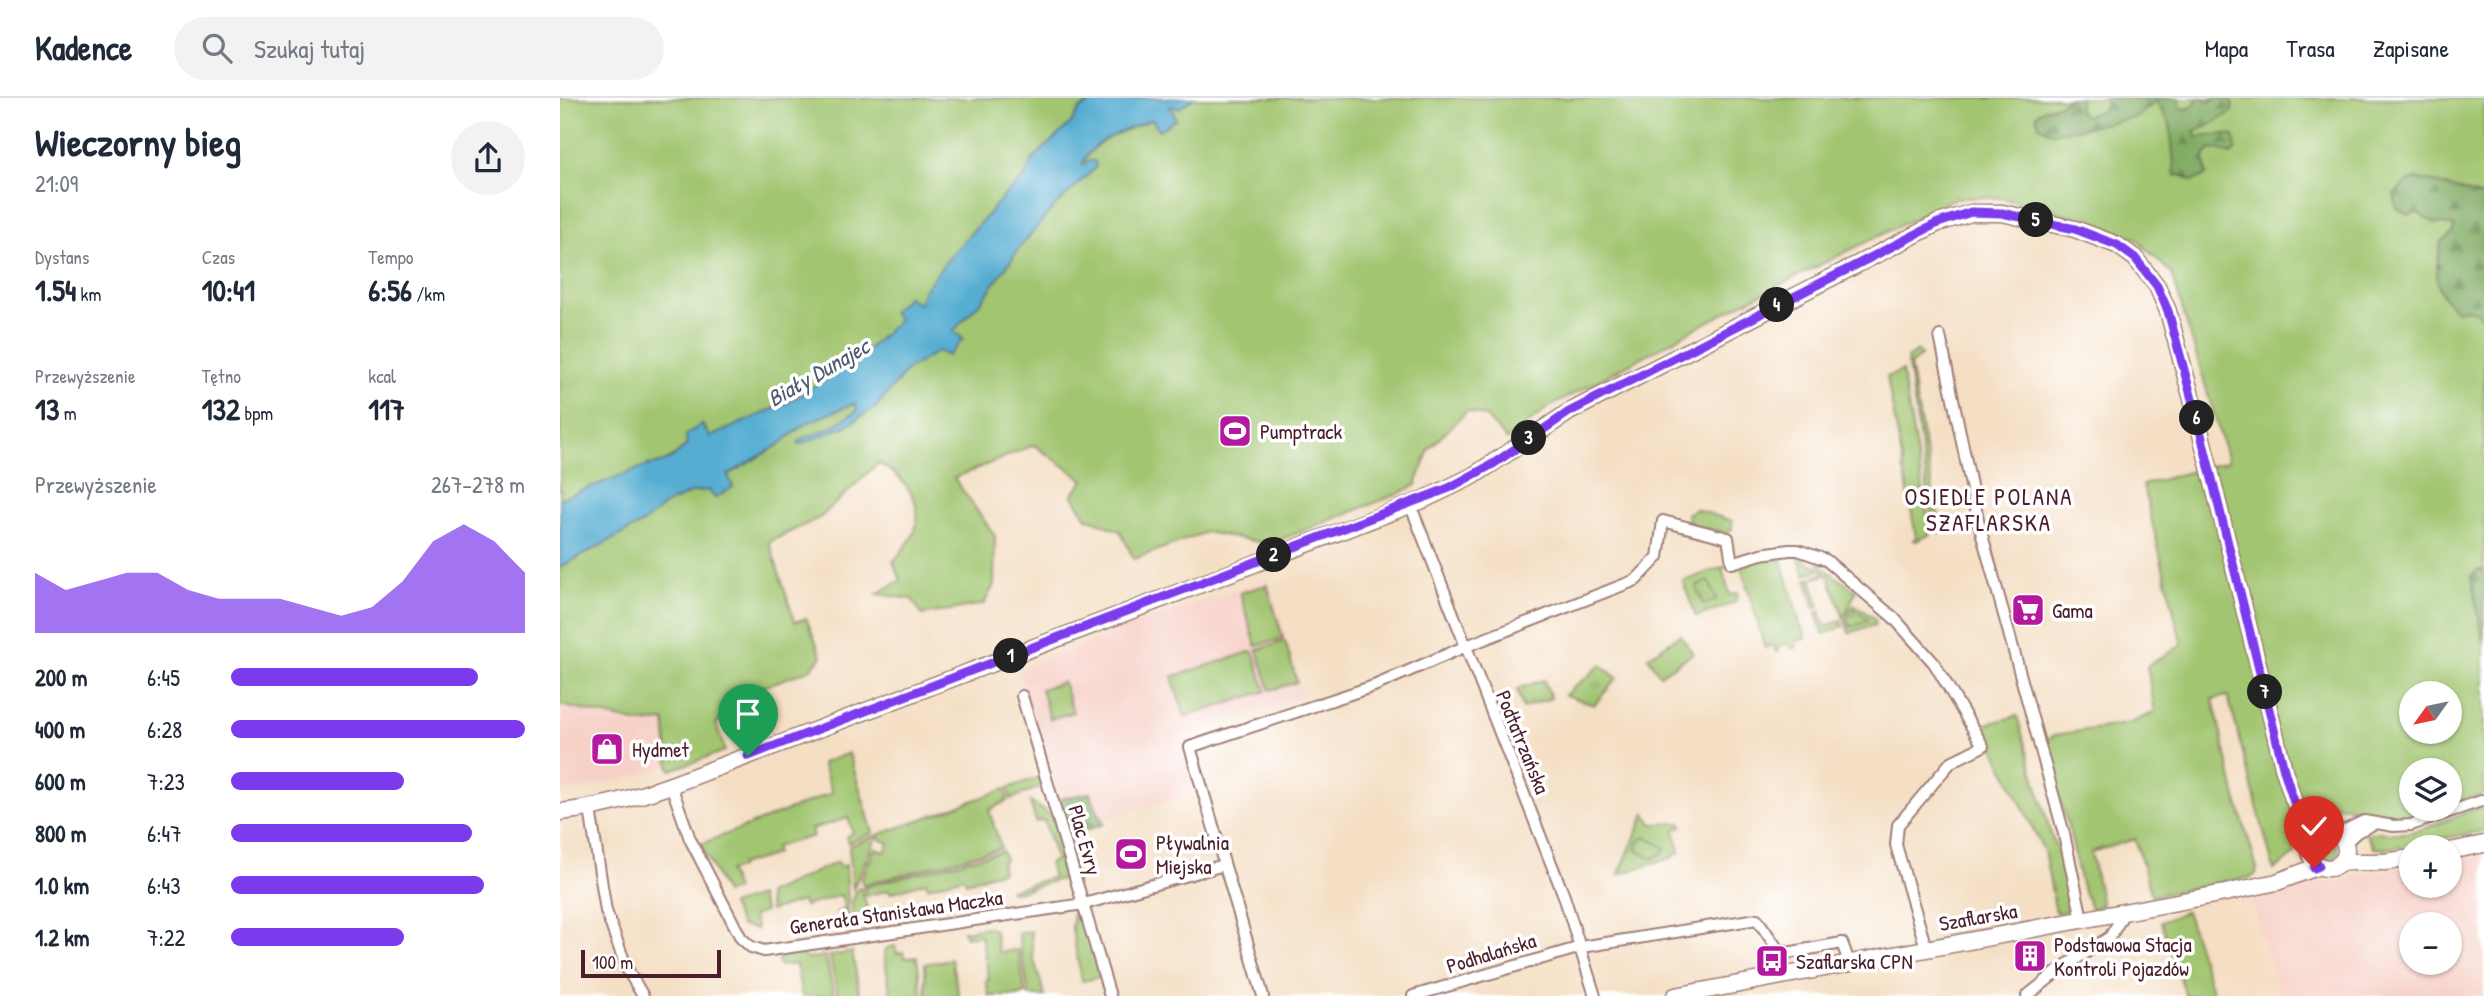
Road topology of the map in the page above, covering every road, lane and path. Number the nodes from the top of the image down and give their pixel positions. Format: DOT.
graph roads {
  1 [pos="1940,336"];
  2 [pos="1410,504"];
  3 [pos="1464,647"];
  4 [pos="1022,696"];
  5 [pos="671,785"];
  6 [pos="2484,800"];
  7 [pos="590,809"];
  8 [pos="560,813"];
  9 [pos="2484,844"];
  10 [pos="2329,847"];
  11 [pos="2462,849"];
  12 [pos="2399,860"];
  13 [pos="1224,865"];
  14 [pos="1084,904"];
  15 [pos="2118,913"];
  16 [pos="2082,919"];
  17 [pos="1581,947"];
  18 [pos="1926,948"];
  19 [pos="1849,962"];
  20 [pos="643,996"];
  21 [pos="1110,996"];
  22 [pos="1263,996"];
  23 [pos="1413,996"];
  24 [pos="1595,996"];
  25 [pos="1675,996"];
  26 [pos="2027,996"];
  1 -- 16 [label="street"];
  2 -- 3 [label="street, Podtatrzańska"];
  2 -- 5 [label="street"];
  2 -- 10 [label="street"];
  3 -- 13 [label="street"];
  3 -- 17 [label="street, Podtatrzańska"];
  3 -- 18 [label="street"];
  4 -- 14 [label="street, Plac Evry"];
  5 -- 7 [label="street"];
  5 -- 14 [label="street, Generała Stanisława Maczka"];
  6 -- 10 [label="street, Szaflarska"];
  7 -- 8 [label="street"];
  7 -- 20 [label="street"];
  9 -- 11 [label="street"];
  10 -- 12 [label="street"];
  10 -- 15 [label="street, Szaflarska"];
  13 -- 14 [label="street, Generała Stanisława Maczka"];
  13 -- 22 [label="street"];
  14 -- 21 [label="street, Plac Evry"];
  15 -- 16 [label="street, Szaflarska"];
  15 -- 26 [label="street"];
  16 -- 18 [label="street, Szaflarska"];
  17 -- 19 [label="street, Podhalańska"];
  17 -- 23 [label="street, Podhalańska"];
  17 -- 24 [label="street, Podtatrzańska"];
  18 -- 19 [label="street, Szaflarska"];
  19 -- 25 [label="street, Szaflarska"];
}
